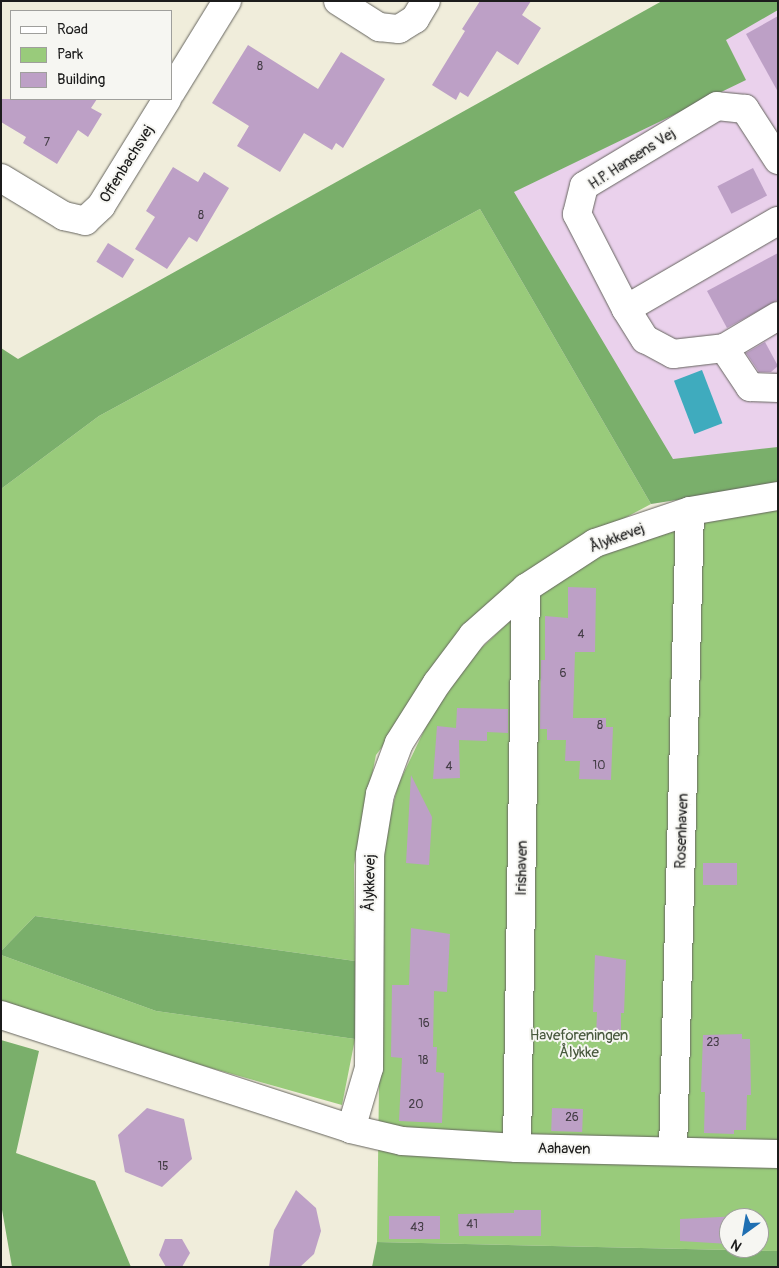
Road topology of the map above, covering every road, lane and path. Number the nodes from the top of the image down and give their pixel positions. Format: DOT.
graph roads {
  1 [pos="226,1"];
  2 [pos="338,1"];
  3 [pos="426,1"];
  4 [pos="172,90"];
  5 [pos="166,100"];
  6 [pos="778,160"];
  7 [pos="1,178"];
  8 [pos="778,221"];
  9 [pos="626,309"];
  10 [pos="778,316"];
  11 [pos="724,348"];
  12 [pos="778,388"];
  13 [pos="778,496"];
  14 [pos="690,511"];
  15 [pos="526,588"];
  16 [pos="1,1015"];
  17 [pos="351,1129"];
  18 [pos="517,1148"];
  19 [pos="673,1151"];
  20 [pos="778,1154"];
  1 -- 4 [label="street"];
  2 -- 3 [label="street"];
  5 -- 7 [label="street, Offenbachsvej"];
  6 -- 9 [label="street, H.P. Hansens Vej"];
  8 -- 9 [label="street"];
  9 -- 11 [label="street, H.P. Hansens Vej"];
  10 -- 11 [label="street, H.P. Hansens Vej"];
  11 -- 12 [label="street"];
  13 -- 14 [label="street, Ålykkevej"];
  14 -- 15 [label="street, Ålykkevej"];
  14 -- 19 [label="street, Rosenhaven"];
  15 -- 17 [label="street, Ålykkevej"];
  15 -- 18 [label="street, Irishaven"];
  16 -- 17 [label="street"];
  17 -- 18 [label="street, Aahaven"];
  18 -- 19 [label="street, Aahaven"];
  19 -- 20 [label="street, Aahaven"];
}
